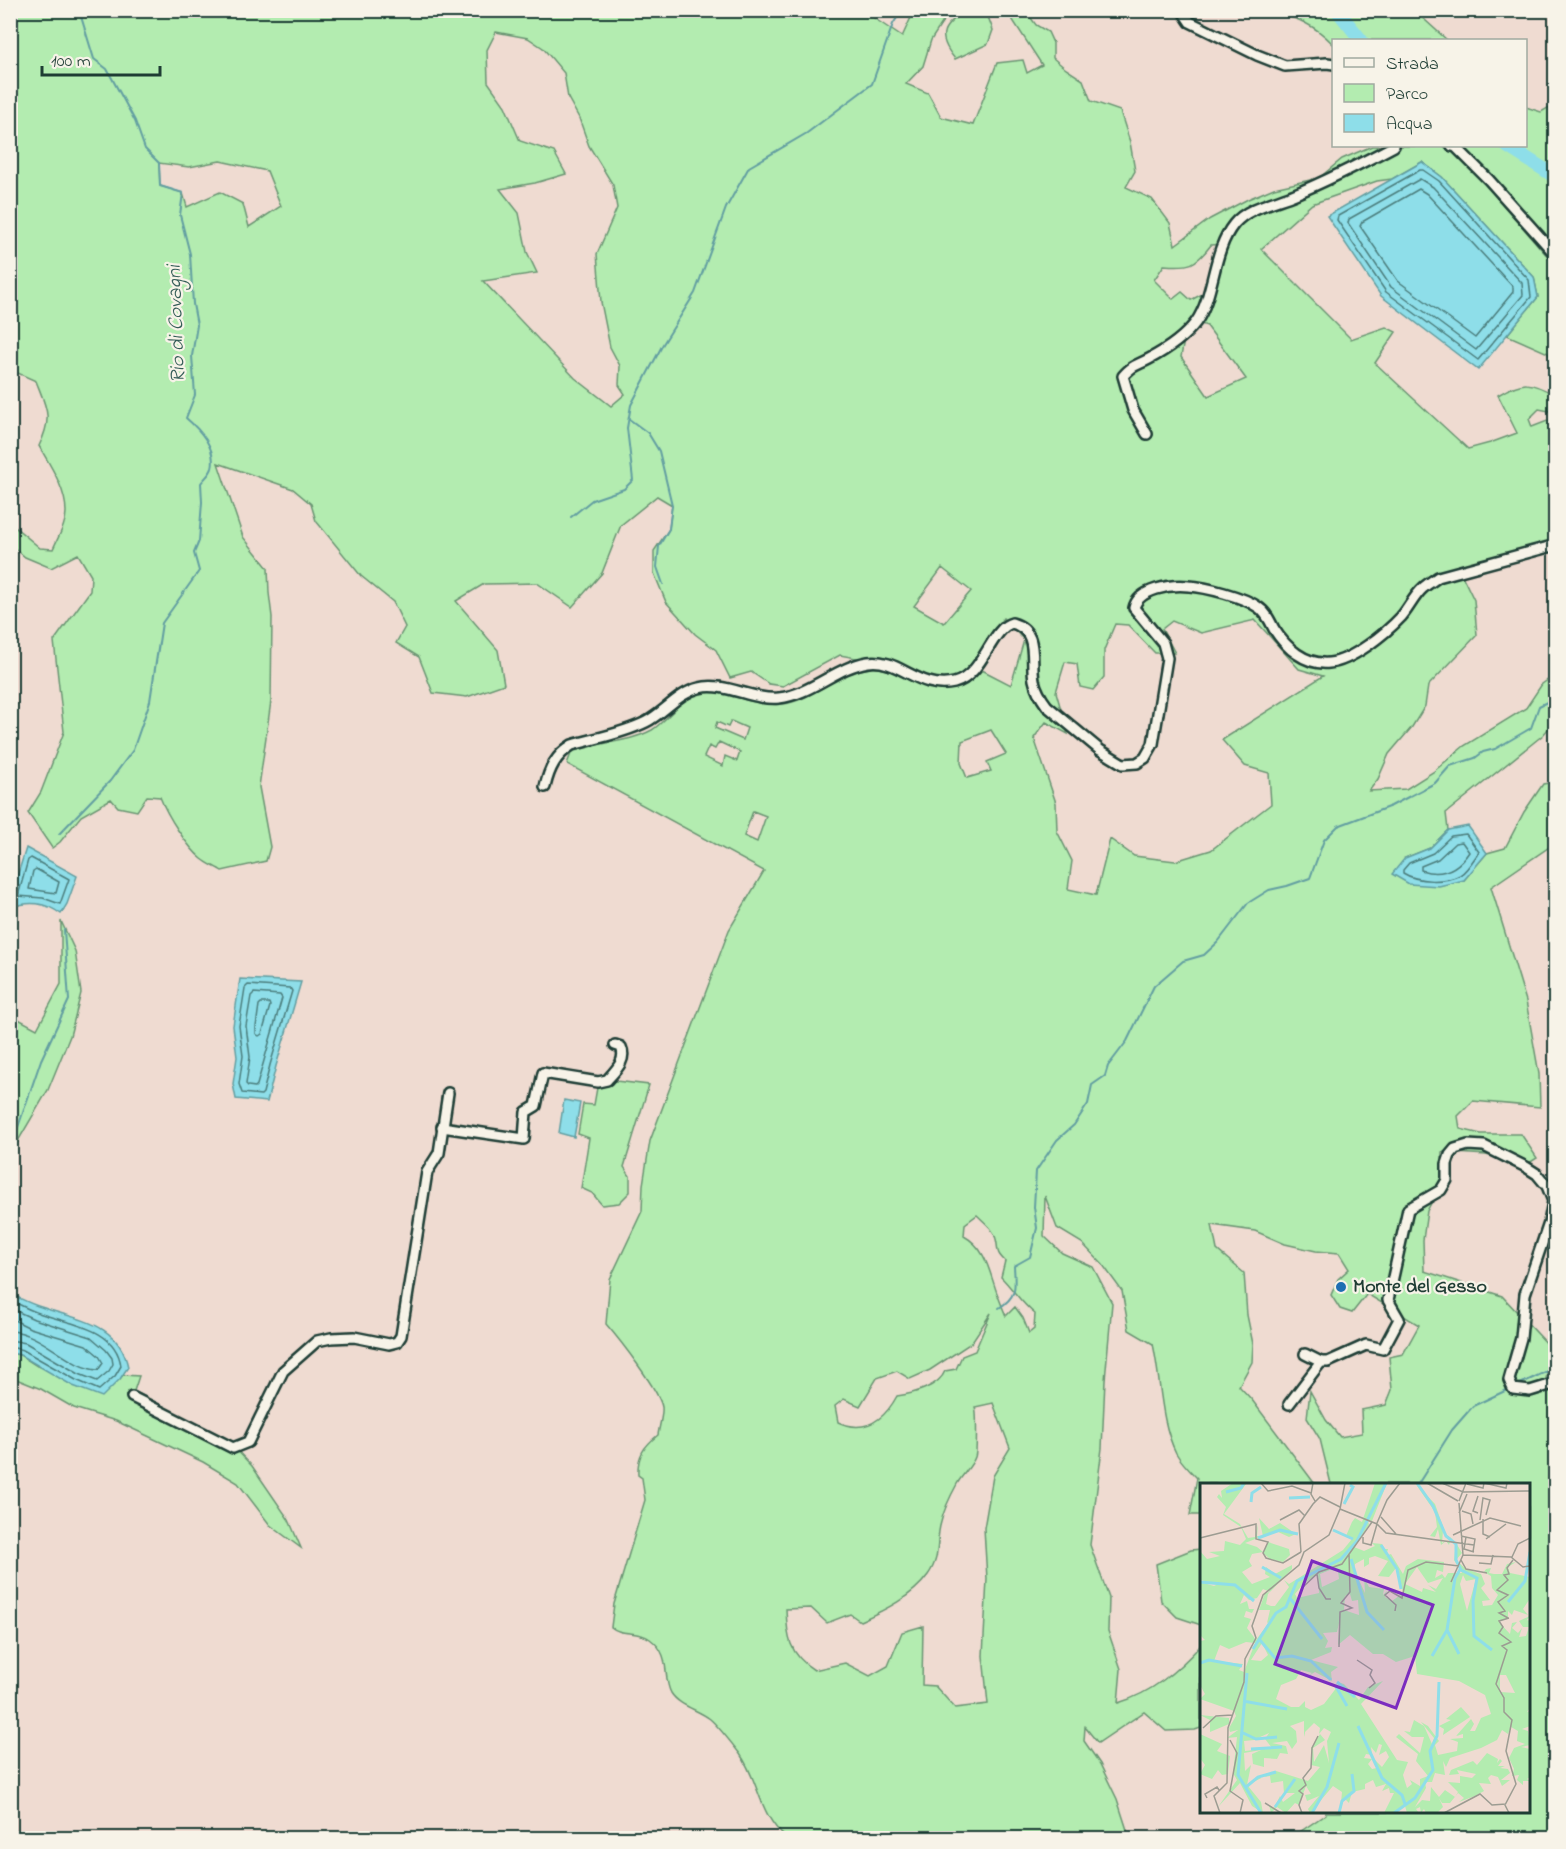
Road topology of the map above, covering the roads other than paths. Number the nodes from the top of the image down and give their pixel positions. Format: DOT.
graph roads {
  1 [pos="1182,10"];
  2 [pos="1332,64"];
  3 [pos="1392,147"];
  4 [pos="1456,147"];
  5 [pos="1556,255"];
  6 [pos="1147,435"];
  7 [pos="1556,545"];
  8 [pos="544,787"];
  9 [pos="615,1045"];
  10 [pos="448,1093"];
  11 [pos="442,1127"];
  12 [pos="1305,1354"];
  13 [pos="1321,1362"];
  14 [pos="1556,1383"];
  15 [pos="132,1397"];
  16 [pos="1289,1404"];
  1 -- 2 [label="street"];
  3 -- 6 [label="street"];
  4 -- 5 [label="street"];
  7 -- 8 [label="street"];
  9 -- 11 [label="street"];
  10 -- 11 [label="street"];
  11 -- 15 [label="street"];
  12 -- 13 [label="street"];
  13 -- 14 [label="street"];
  13 -- 16 [label="street"];
}
